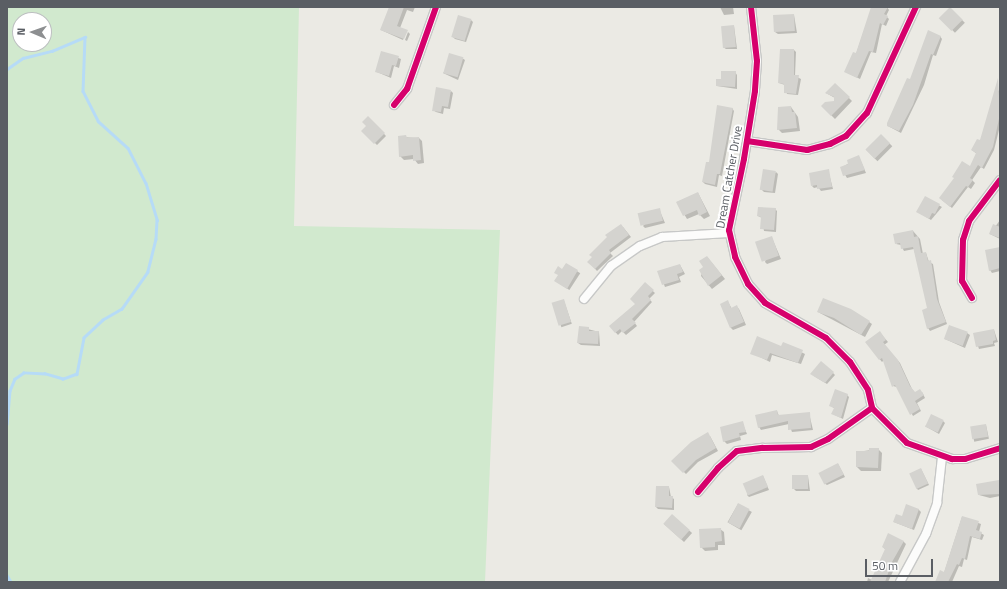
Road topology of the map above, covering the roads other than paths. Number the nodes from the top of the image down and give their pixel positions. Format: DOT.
graph roads {
  1 [pos="436,7"];
  2 [pos="751,7"];
  3 [pos="916,7"];
  4 [pos="394,105"];
  5 [pos="747,141"];
  6 [pos="1000,180"];
  7 [pos="729,233"];
  8 [pos="972,298"];
  9 [pos="584,299"];
  10 [pos="872,408"];
  11 [pos="1000,448"];
  12 [pos="942,457"];
  13 [pos="698,492"];
  14 [pos="900,582"];
  1 -- 4 [label="street"];
  2 -- 5 [label="street, Dream Catcher Drive"];
  3 -- 5 [label="street"];
  5 -- 7 [label="street, Dream Catcher Drive"];
  6 -- 8 [label="street"];
  7 -- 9 [label="street"];
  7 -- 10 [label="street, Dream Catcher Drive"];
  10 -- 12 [label="street"];
  10 -- 13 [label="street"];
  11 -- 12 [label="street"];
  12 -- 14 [label="street"];
}
